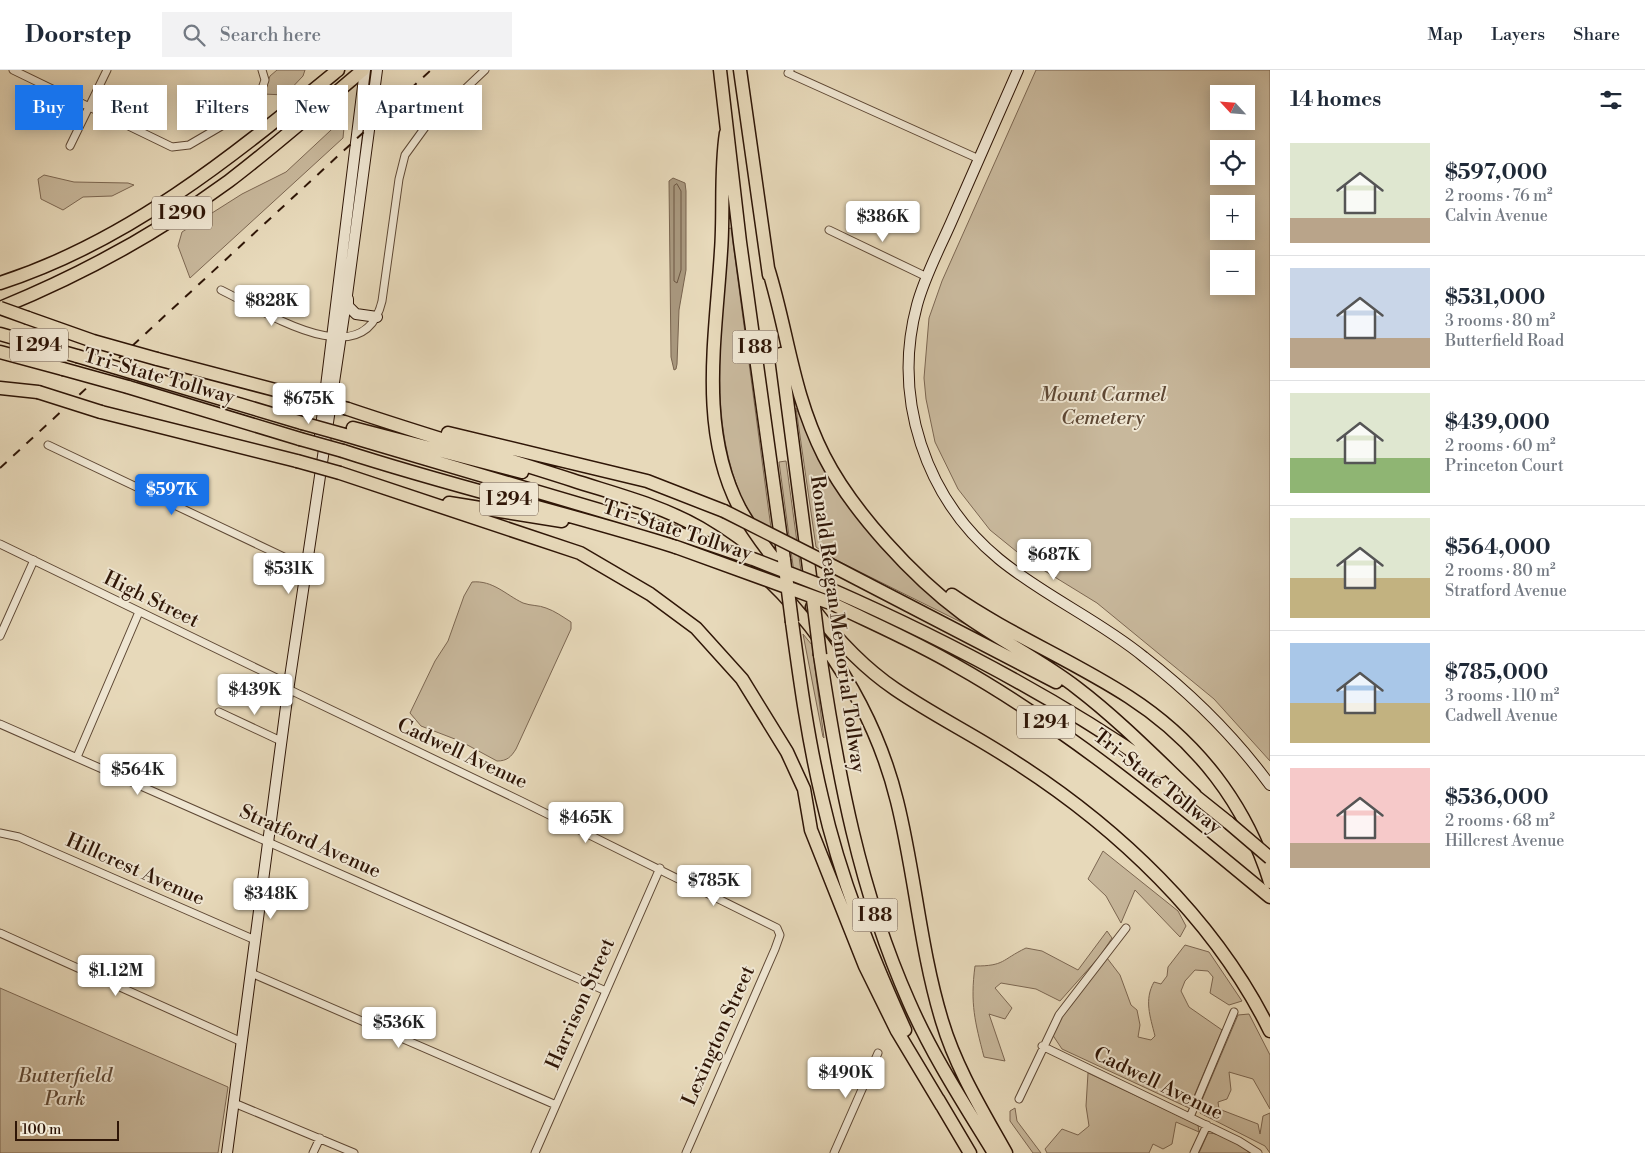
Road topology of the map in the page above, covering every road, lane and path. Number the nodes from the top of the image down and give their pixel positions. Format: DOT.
graph roads {
  1 [pos="13,70"];
  2 [pos="107,70"];
  3 [pos="262,70"];
  4 [pos="338,70"];
  5 [pos="364,70"];
  6 [pos="377,70"];
  7 [pos="485,70"];
  8 [pos="720,70"];
  9 [pos="740,70"];
  10 [pos="1018,70"];
  11 [pos="789,72"];
  12 [pos="89,107"];
  13 [pos="726,133"];
  14 [pos="70,146"];
  15 [pos="979,159"];
  16 [pos="829,230"];
  17 [pos="768,268"];
  18 [pos="928,276"];
  19 [pos="0,284"];
  20 [pos="221,290"];
  21 [pos="347,295"];
  22 [pos="0,308"];
  23 [pos="376,317"];
  24 [pos="0,334"];
  25 [pos="336,338"];
  26 [pos="0,352"];
  27 [pos="0,388"];
  28 [pos="348,408"];
  29 [pos="345,431"];
  30 [pos="48,445"];
  31 [pos="612,493"];
  32 [pos="412,497"];
  33 [pos="607,526"];
  34 [pos="0,544"];
  35 [pos="899,554"];
  36 [pos="34,560"];
  37 [pos="306,567"];
  38 [pos="140,612"];
  39 [pos="0,613"];
  40 [pos="8,617"];
  41 [pos="0,636"];
  42 [pos="288,687"];
  43 [pos="219,712"];
  44 [pos="0,724"];
  45 [pos="1120,725"];
  46 [pos="282,740"];
  47 [pos="77,757"];
  48 [pos="1270,784"];
  49 [pos="1194,795"];
  50 [pos="0,833"];
  51 [pos="268,842"];
  52 [pos="1270,858"];
  53 [pos="660,868"];
  54 [pos="1270,882"];
  55 [pos="1270,897"];
  56 [pos="1126,928"];
  57 [pos="780,932"];
  58 [pos="0,933"];
  59 [pos="255,940"];
  60 [pos="251,972"];
  61 [pos="606,991"];
  62 [pos="1234,1012"];
  63 [pos="1270,1031"];
  64 [pos="242,1042"];
  65 [pos="1042,1046"];
  66 [pos="878,1053"];
  67 [pos="1019,1099"];
  68 [pos="234,1103"];
  69 [pos="556,1105"];
  70 [pos="942,1106"];
  71 [pos="1190,1117"];
  72 [pos="1207,1125"];
  73 [pos="320,1138"];
  74 [pos="227,1153"];
  75 [pos="313,1153"];
  76 [pos="354,1153"];
  77 [pos="535,1153"];
  78 [pos="686,1153"];
  79 [pos="834,1153"];
  80 [pos="970,1153"];
  81 [pos="994,1153"];
  82 [pos="1006,1153"];
  83 [pos="1194,1153"];
  84 [pos="1258,1153"];
  1 -- 12 [label="street"];
  2 -- 12 [label="street"];
  3 -- 12 [label="street"];
  4 -- 19 [label="highway, I 290"];
  5 -- 22 [label="highway, I 290"];
  5 -- 25 [label="main road"];
  6 -- 21 [label="main road"];
  7 -- 23 [label="street"];
  8 -- 13 [label="highway, Ronald Reagan Memorial Tollway / I 88"];
  9 -- 17 [label="highway, Ronald Reagan Memorial Tollway / I 88"];
  10 -- 15 [label="main road"];
  11 -- 15 [label="street"];
  12 -- 14 [label="street"];
  13 -- 63 [label="highway"];
  13 -- 70 [label="highway, Ronald Reagan Memorial Tollway / I 88, bridge"];
  15 -- 18 [label="main road"];
  16 -- 18 [label="street"];
  17 -- 35 [label="highway"];
  17 -- 81 [label="highway, Ronald Reagan Memorial Tollway / I 88, bridge"];
  18 -- 48 [label="main road"];
  20 -- 25 [label="street"];
  21 -- 23 [label="main road"];
  21 -- 25 [label="main road"];
  22 -- 28 [label="highway, bridge"];
  23 -- 25 [label="street"];
  24 -- 29 [label="highway, Tri-State Tollway / I 294, bridge"];
  25 -- 37 [label="main road"];
  26 -- 33 [label="highway, Tri-State Tollway / I 294, bridge"];
  27 -- 32 [label="highway, bridge"];
  28 -- 31 [label="highway"];
  28 -- 45 [label="highway, bridge"];
  29 -- 31 [label="highway"];
  29 -- 49 [label="highway, Tri-State Tollway / I 294, bridge"];
  30 -- 37 [label="street"];
  31 -- 82 [label="highway"];
  32 -- 33 [label="highway"];
  32 -- 70 [label="highway"];
  33 -- 55 [label="highway, Tri-State Tollway / I 294, bridge"];
  34 -- 36 [label="street, High Street"];
  35 -- 45 [label="highway"];
  35 -- 54 [label="highway"];
  36 -- 38 [label="street, High Street"];
  36 -- 40 [label="street"];
  37 -- 42 [label="main road"];
  38 -- 42 [label="street, High Street"];
  38 -- 47 [label="street"];
  39 -- 40 [label="street"];
  40 -- 41 [label="street"];
  42 -- 46 [label="main road"];
  42 -- 53 [label="street, Cadwell Avenue"];
  43 -- 46 [label="street"];
  44 -- 47 [label="street, Stratford Avenue"];
  45 -- 49 [label="highway"];
  46 -- 51 [label="main road"];
  47 -- 51 [label="street, Stratford Avenue"];
  49 -- 52 [label="highway, Tri-State Tollway / I 294, bridge"];
  50 -- 59 [label="street, Hillcrest Avenue"];
  51 -- 59 [label="main road"];
  51 -- 61 [label="street, Stratford Avenue"];
  53 -- 57 [label="street, Cadwell Avenue"];
  53 -- 61 [label="street, Harrison Street"];
  56 -- 65 [label="street"];
  57 -- 78 [label="street, Lexington Street"];
  58 -- 64 [label="street"];
  59 -- 60 [label="main road"];
  60 -- 64 [label="main road"];
  60 -- 69 [label="street"];
  61 -- 69 [label="street, Harrison Street"];
  62 -- 71 [label="street"];
  64 -- 68 [label="main road"];
  65 -- 67 [label="street"];
  65 -- 71 [label="street, Cadwell Avenue"];
  66 -- 79 [label="street"];
  68 -- 73 [label="street"];
  68 -- 74 [label="main road"];
  69 -- 77 [label="street, Harrison Street"];
  70 -- 80 [label="highway, Ronald Reagan Memorial Tollway / I 88"];
  71 -- 72 [label="street, Cadwell Avenue"];
  72 -- 83 [label="street"];
  72 -- 84 [label="street, Cadwell Avenue"];
  73 -- 75 [label="street"];
  73 -- 76 [label="street"];
}
